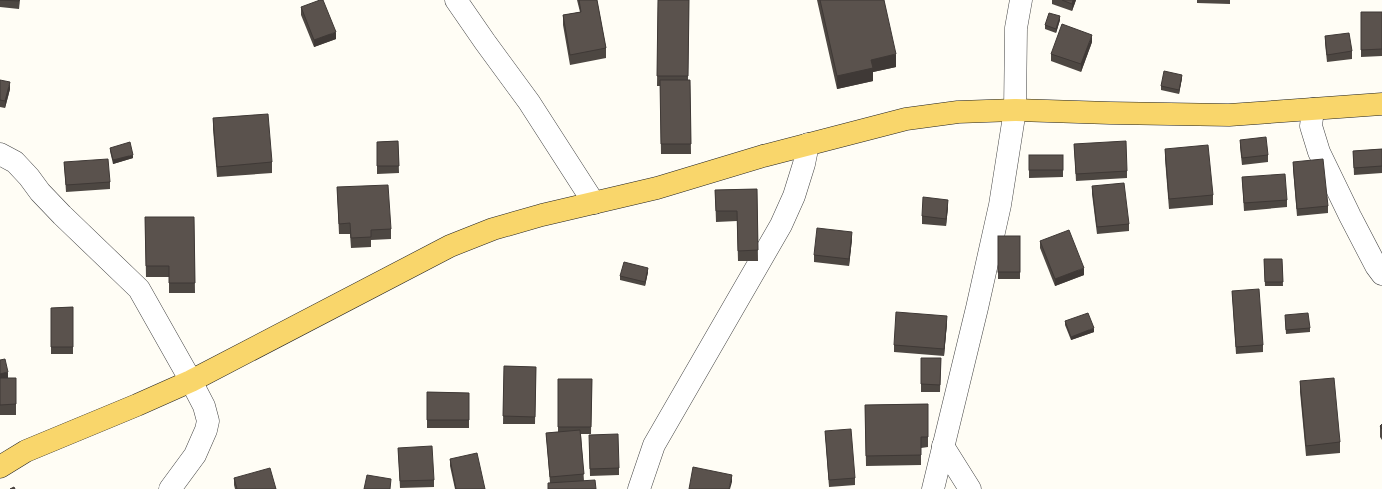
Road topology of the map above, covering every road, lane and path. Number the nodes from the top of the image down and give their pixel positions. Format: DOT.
graph roads {
  1 [pos="456,0"];
  2 [pos="1021,0"];
  3 [pos="1382,104"];
  4 [pos="1313,109"];
  5 [pos="1015,110"];
  6 [pos="808,144"];
  7 [pos="0,154"];
  8 [pos="594,203"];
  9 [pos="1382,274"];
  10 [pos="192,381"];
  11 [pos="943,446"];
  12 [pos="0,467"];
  13 [pos="170,489"];
  14 [pos="639,489"];
  15 [pos="933,489"];
  16 [pos="970,489"];
  1 -- 8 [label="street"];
  2 -- 5 [label="street"];
  3 -- 4 [label="main road"];
  4 -- 5 [label="main road"];
  4 -- 9 [label="street"];
  5 -- 6 [label="main road"];
  5 -- 11 [label="street"];
  6 -- 8 [label="main road"];
  6 -- 14 [label="street"];
  7 -- 10 [label="street"];
  8 -- 10 [label="main road"];
  10 -- 12 [label="main road"];
  10 -- 13 [label="street"];
  11 -- 15 [label="street"];
  11 -- 16 [label="street"];
}
